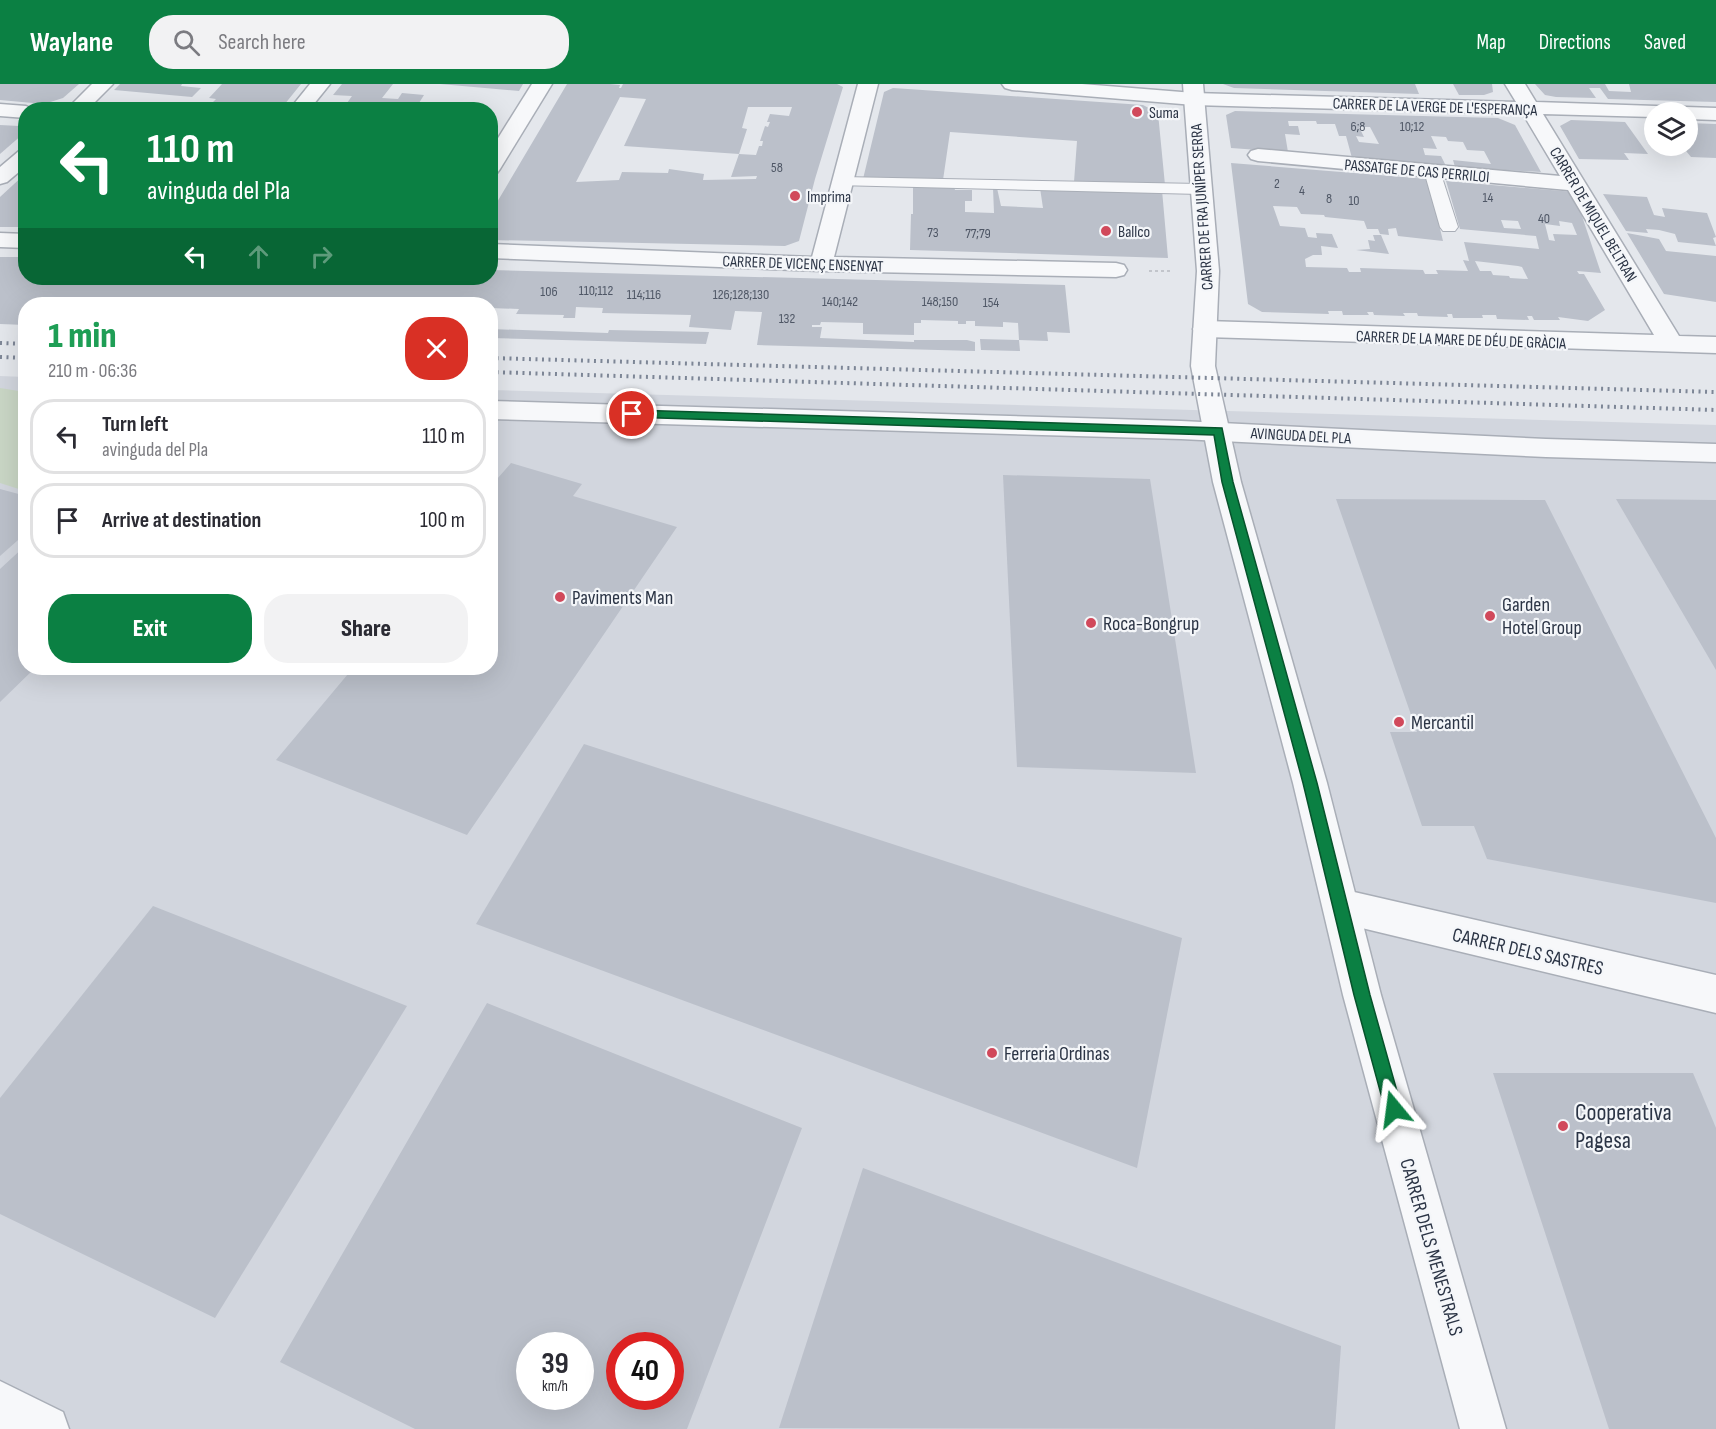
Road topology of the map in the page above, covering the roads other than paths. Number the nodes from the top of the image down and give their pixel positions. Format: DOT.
graph roads {
  1 [pos="103,84"];
  2 [pos="320,84"];
  3 [pos="542,84"];
  4 [pos="868,84"];
  5 [pos="1012,84"];
  6 [pos="1515,84"];
  7 [pos="1068,86"];
  8 [pos="1193,92"];
  9 [pos="84,102"];
  10 [pos="305,102"];
  11 [pos="1530,108"];
  12 [pos="0,110"];
  13 [pos="18,111"];
  14 [pos="1644,111"];
  15 [pos="1698,113"];
  16 [pos="1716,114"];
  17 [pos="1258,155"];
  18 [pos="498,156"];
  19 [pos="18,162"];
  20 [pos="1432,171"];
  21 [pos="0,178"];
  22 [pos="842,182"];
  23 [pos="1576,184"];
  24 [pos="1200,189"];
  25 [pos="1449,227"];
  26 [pos="0,240"];
  27 [pos="18,241"];
  28 [pos="498,251"];
  29 [pos="821,264"];
  30 [pos="1116,270"];
  31 [pos="1205,329"];
  32 [pos="1672,345"];
  33 [pos="1716,345"];
  34 [pos="498,410"];
  35 [pos="1215,417"];
  36 [pos="1716,453"];
  37 [pos="1341,906"];
  38 [pos="1716,994"];
  39 [pos="0,1404"];
  40 [pos="46,1429"];
  41 [pos="1483,1429"];
  1 -- 9 [label="street"];
  2 -- 10 [label="street"];
  3 -- 18 [label="street"];
  4 -- 22 [label="street"];
  5 -- 7 [label="street, CARRER DE LA VERGE DE L'ESPERANÇA"];
  6 -- 11 [label="street, CARRER DE MIQUEL BELTRAN"];
  7 -- 8 [label="street, CARRER DE LA VERGE DE L'ESPERANÇA"];
  8 -- 11 [label="street, CARRER DE LA VERGE DE L'ESPERANÇA"];
  8 -- 24 [label="street, CARRER DE FRA JUNÍPER SERRA"];
  11 -- 14 [label="street, CARRER DE LA VERGE DE L'ESPERANÇA"];
  11 -- 23 [label="street, CARRER DE MIQUEL BELTRAN"];
  12 -- 13 [label="street"];
  15 -- 16 [label="street"];
  17 -- 20 [label="street, PASSATGE DE CAS PERRILOI"];
  19 -- 21 [label="street"];
  20 -- 23 [label="street, PASSATGE DE CAS PERRILOI"];
  20 -- 25 [label="lane"];
  22 -- 24 [label="lane"];
  22 -- 29 [label="street"];
  23 -- 32 [label="street, CARRER DE MIQUEL BELTRAN"];
  24 -- 31 [label="street, CARRER DE FRA JUNÍPER SERRA"];
  26 -- 27 [label="street"];
  28 -- 29 [label="street, CARRER DE VICENÇ ENSENYAT"];
  29 -- 30 [label="street, CARRER DE VICENÇ ENSENYAT"];
  31 -- 32 [label="street, CARRER DE LA MARE DE DÉU DE GRÀCIA"];
  31 -- 35 [label="street, CARRER DE FRA JUNÍPER SERRA"];
  32 -- 33 [label="street, CARRER DE LA MARE DE DÉU DE GRÀCIA"];
  34 -- 35 [label="street, AVINGUDA DEL PLA"];
  35 -- 36 [label="street, AVINGUDA DEL PLA"];
  35 -- 37 [label="street, CARRER DELS MENESTRALS"];
  37 -- 38 [label="street, CARRER DELS SASTRES"];
  37 -- 41 [label="street, CARRER DELS MENESTRALS"];
  39 -- 40 [label="street"];
}
